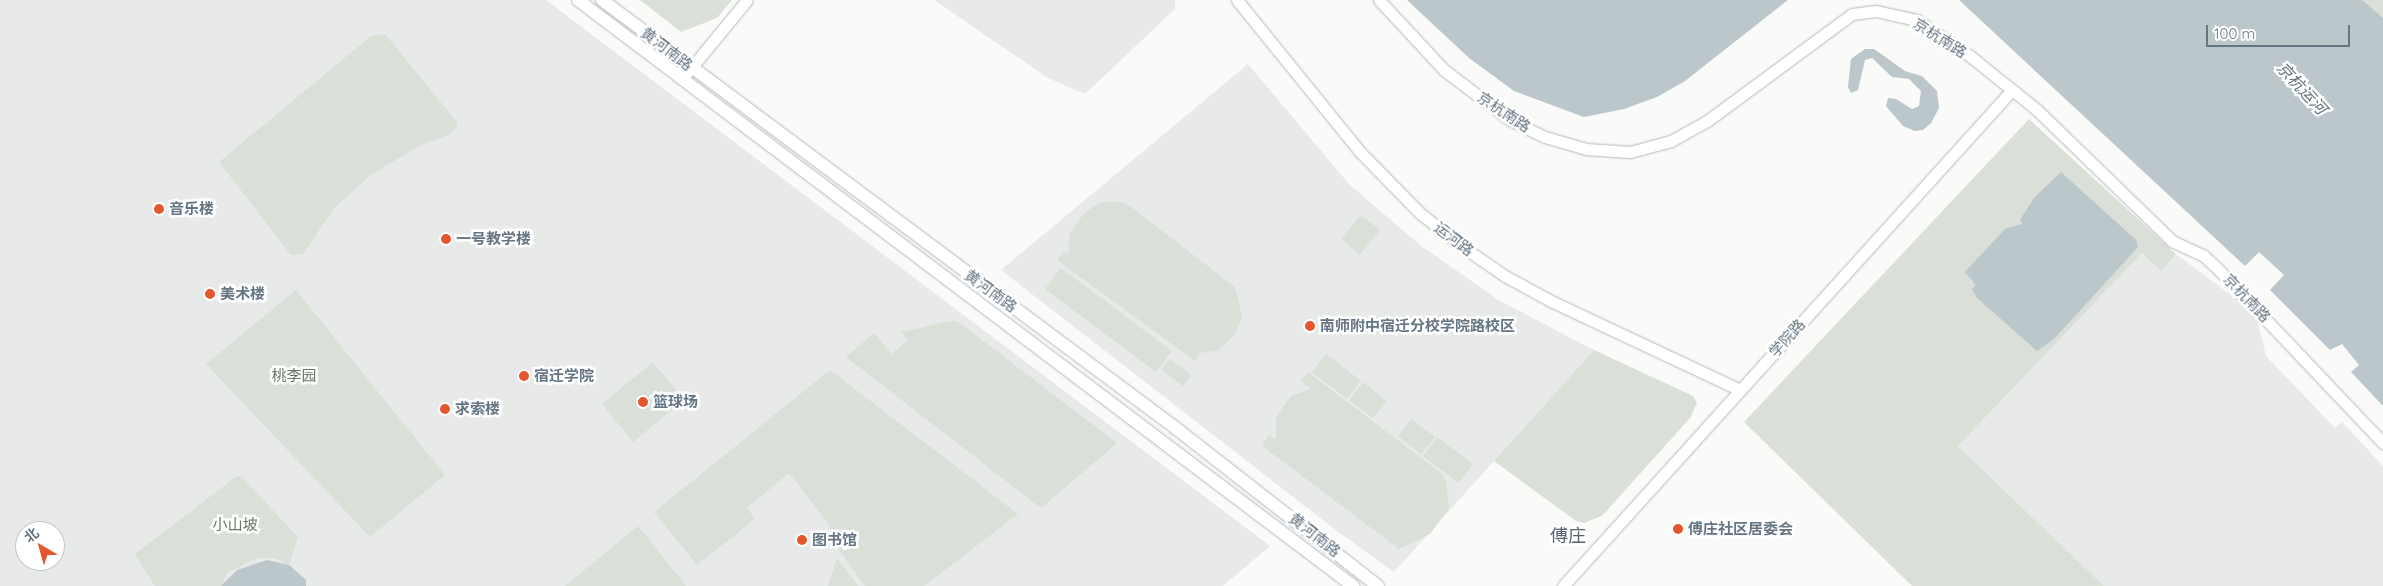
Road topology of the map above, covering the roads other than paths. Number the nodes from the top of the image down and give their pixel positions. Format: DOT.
graph roads {
  1 [pos="578,0"];
  2 [pos="602,0"];
  3 [pos="747,0"];
  4 [pos="1237,0"];
  5 [pos="1379,0"];
  6 [pos="691,68"];
  7 [pos="682,79"];
  8 [pos="2012,90"];
  9 [pos="1740,390"];
  10 [pos="2383,443"];
  11 [pos="1353,586"];
  12 [pos="1378,586"];
  13 [pos="1563,586"];
  1 -- 7 [label="main road, 黄河南路"];
  2 -- 6 [label="main road, 黄河南路"];
  3 -- 6 [label="street"];
  4 -- 9 [label="street, 运河路"];
  5 -- 8 [label="street, 京杭南路"];
  6 -- 7 [label="street"];
  6 -- 12 [label="main road, 黄河南路"];
  7 -- 11 [label="main road, 黄河南路"];
  8 -- 9 [label="street, 学院路"];
  8 -- 10 [label="street, 京杭南路"];
  9 -- 13 [label="street, 学院路"];
}
